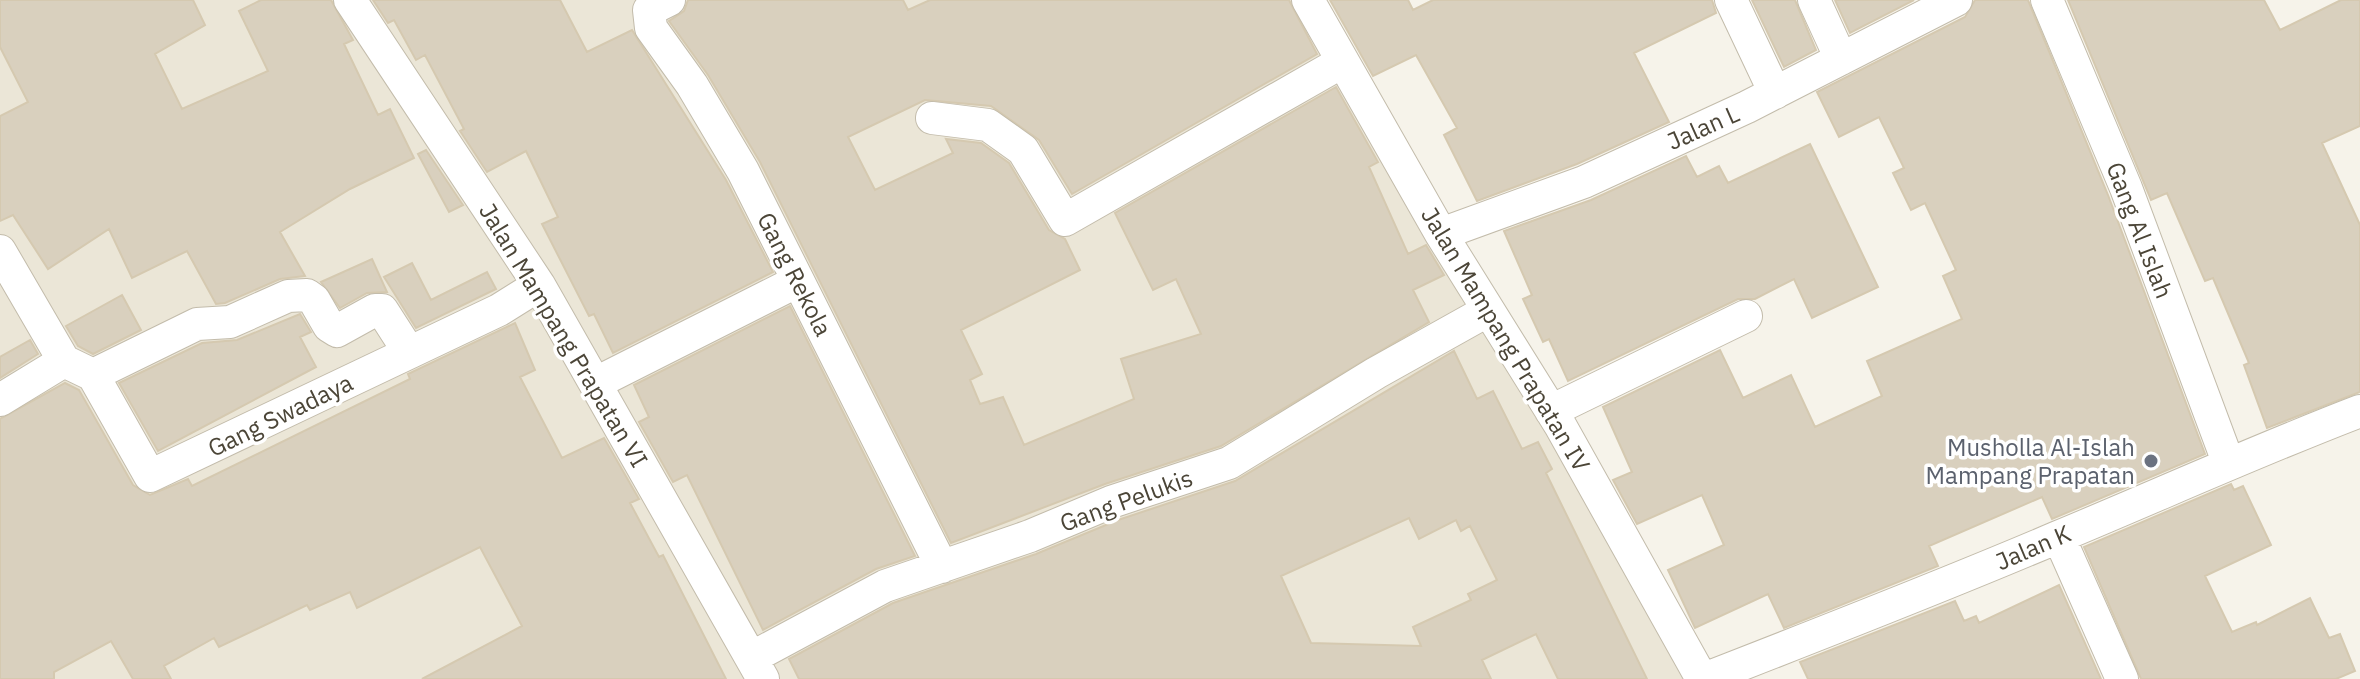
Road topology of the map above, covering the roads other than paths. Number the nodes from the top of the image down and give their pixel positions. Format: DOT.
graph roads {
  1 [pos="350,0"];
  2 [pos="669,0"];
  3 [pos="1308,0"];
  4 [pos="1731,0"];
  5 [pos="1814,0"];
  6 [pos="1956,0"];
  7 [pos="2047,0"];
  8 [pos="1841,59"];
  9 [pos="1342,62"];
  10 [pos="1775,93"];
  11 [pos="932,118"];
  12 [pos="1441,234"];
  13 [pos="0,251"];
  14 [pos="798,281"];
  15 [pos="539,285"];
  16 [pos="1487,311"];
  17 [pos="1746,316"];
  18 [pos="409,352"];
  19 [pos="64,361"];
  20 [pos="93,375"];
  21 [pos="596,383"];
  22 [pos="0,400"];
  23 [pos="1551,411"];
  24 [pos="2360,411"];
  25 [pos="2228,462"];
  26 [pos="2059,537"];
  27 [pos="942,567"];
  28 [pos="757,669"];
  29 [pos="1703,679"];
  30 [pos="2122,679"];
  1 -- 15 [label="street, Jalan Mampang Prapatan VI"];
  2 -- 14 [label="street, Gang Rekola"];
  3 -- 9 [label="street, Jalan Mampang Prapatan IV"];
  4 -- 10 [label="street"];
  5 -- 8 [label="street"];
  6 -- 8 [label="street, Jalan L"];
  7 -- 25 [label="street, Gang Al Islah"];
  8 -- 10 [label="street, Jalan L"];
  9 -- 11 [label="street"];
  9 -- 12 [label="street, Jalan Mampang Prapatan IV"];
  10 -- 12 [label="street, Jalan L"];
  12 -- 16 [label="street, Jalan Mampang Prapatan IV"];
  13 -- 19 [label="street"];
  14 -- 21 [label="street"];
  14 -- 27 [label="street, Gang Rekola"];
  15 -- 18 [label="street, Gang Swadaya"];
  15 -- 21 [label="street, Jalan Mampang Prapatan VI"];
  16 -- 23 [label="street, Jalan Mampang Prapatan IV"];
  16 -- 27 [label="street, Gang Pelukis"];
  17 -- 23 [label="street"];
  18 -- 20 [label="street"];
  18 -- 20 [label="street, Gang Swadaya"];
  19 -- 20 [label="street"];
  19 -- 22 [label="street"];
  21 -- 28 [label="street, Jalan Mampang Prapatan VI"];
  23 -- 29 [label="street, Jalan Mampang Prapatan IV"];
  24 -- 25 [label="street, Jalan K"];
  25 -- 26 [label="street, Jalan K"];
  26 -- 29 [label="street, Jalan K"];
  26 -- 30 [label="street"];
  27 -- 28 [label="street, Gang Pelukis"];
}
